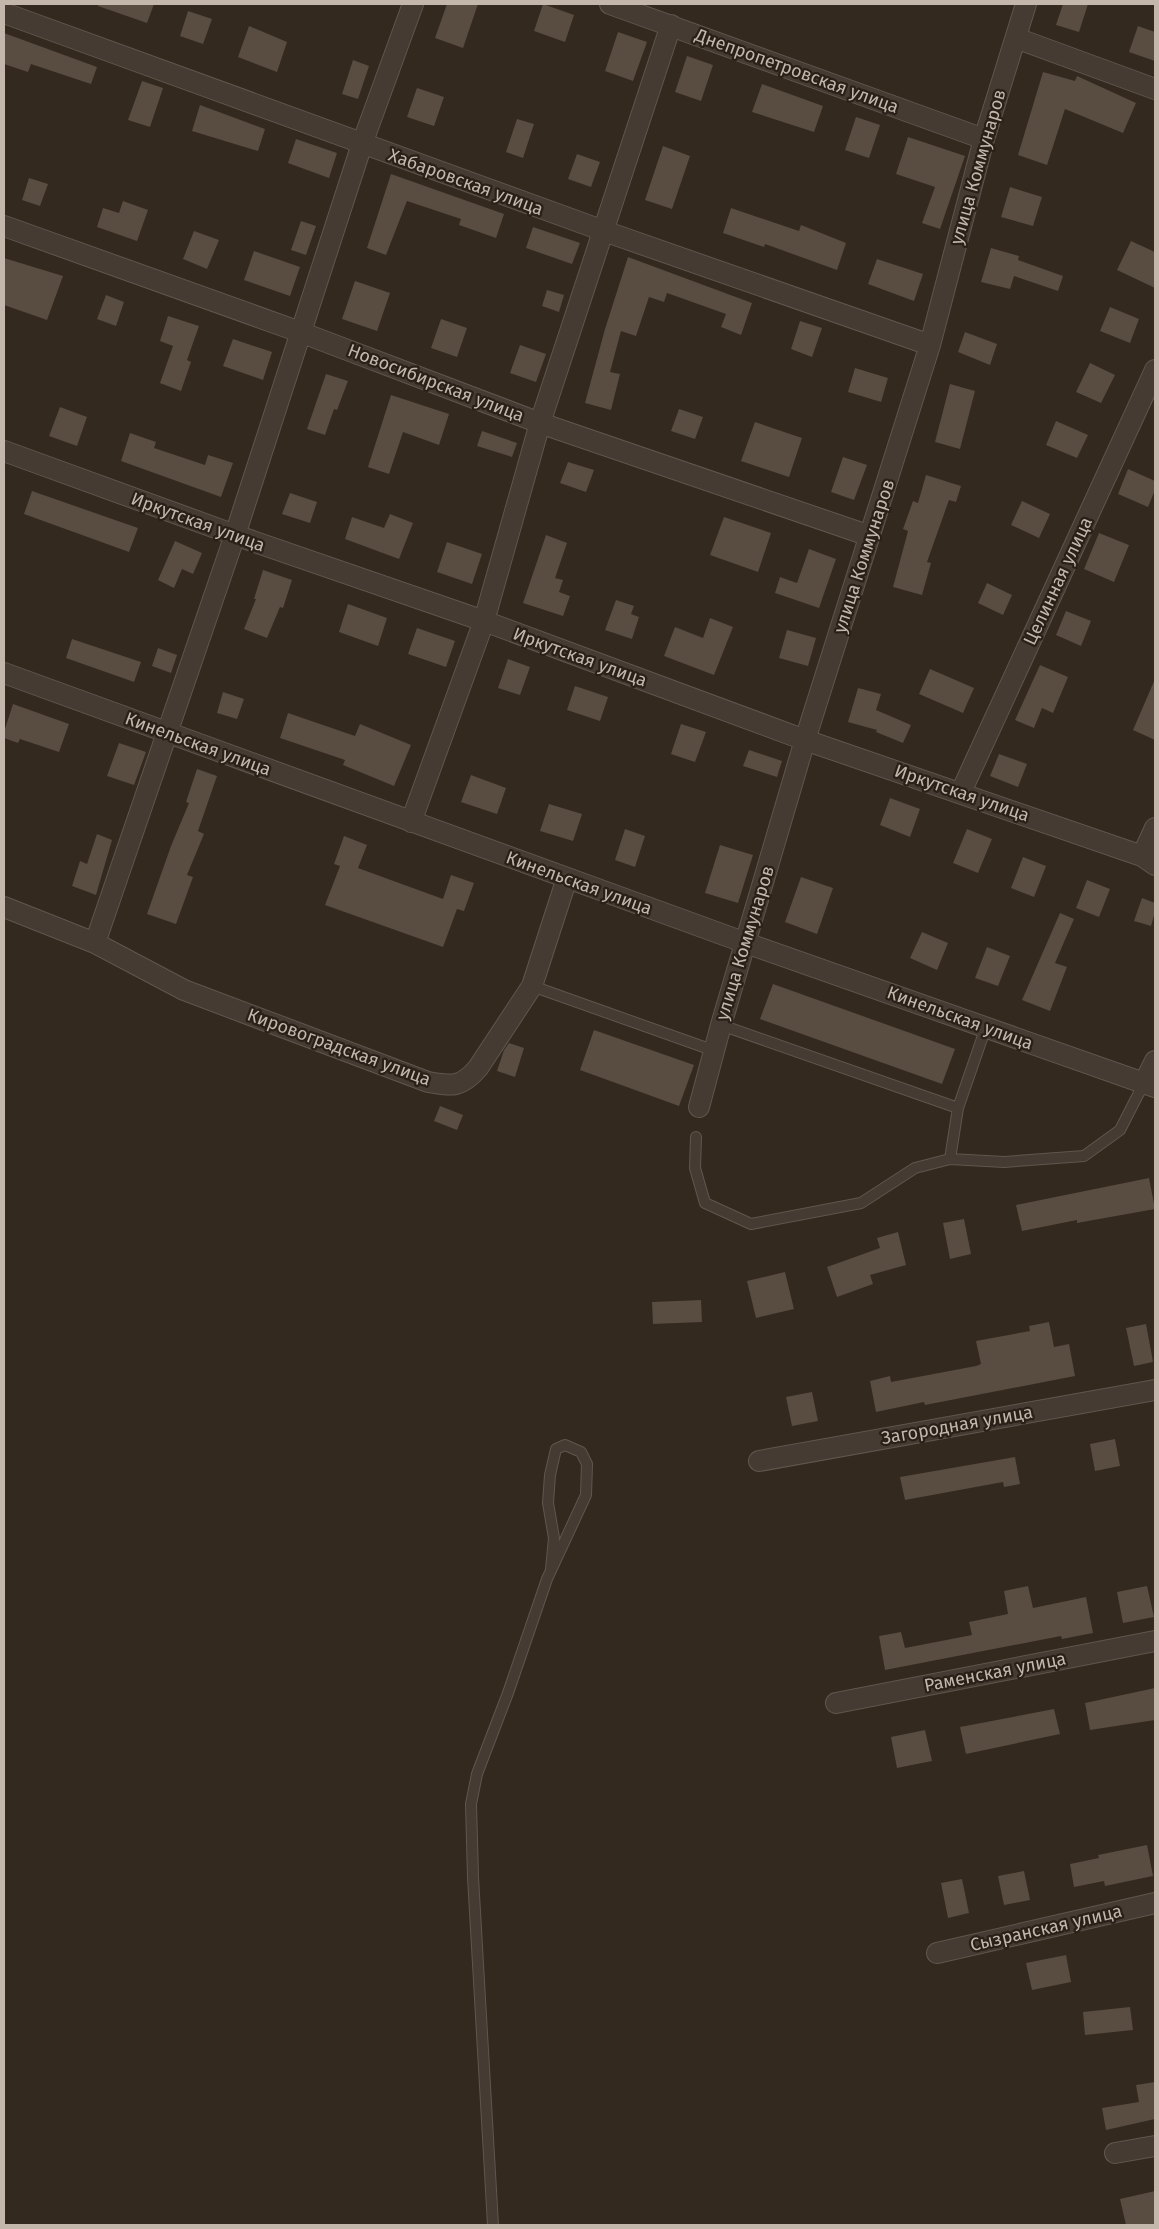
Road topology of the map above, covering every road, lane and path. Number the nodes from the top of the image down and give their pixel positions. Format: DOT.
graph roads {
  1 [pos="414,4"];
  2 [pos="610,4"];
  3 [pos="1026,4"];
  4 [pos="4,13"];
  5 [pos="671,25"];
  6 [pos="1016,38"];
  7 [pos="1155,89"];
  8 [pos="984,139"];
  9 [pos="362,144"];
  10 [pos="4,226"];
  11 [pos="604,231"];
  12 [pos="300,332"];
  13 [pos="930,345"];
  14 [pos="1155,370"];
  15 [pos="540,423"];
  16 [pos="4,451"];
  17 [pos="236,536"];
  18 [pos="870,536"];
  19 [pos="484,621"];
  20 [pos="4,674"];
  21 [pos="167,732"];
  22 [pos="804,740"];
  23 [pos="961,792"];
  24 [pos="411,822"];
  25 [pos="1155,828"];
  26 [pos="1149,860"];
  27 [pos="567,878"];
  28 [pos="4,907"];
  29 [pos="95,943"];
  30 [pos="746,943"];
  31 [pos="532,986"];
  32 [pos="721,1024"];
  33 [pos="986,1026"];
  34 [pos="714,1051"];
  35 [pos="1155,1061"];
  36 [pos="1150,1085"];
  37 [pos="699,1107"];
  38 [pos="958,1108"];
  39 [pos="696,1137"];
  40 [pos="950,1159"];
  41 [pos="1155,1390"];
  42 [pos="759,1461"];
  43 [pos="551,1569"];
  44 [pos="1155,1641"];
  45 [pos="836,1704"];
  46 [pos="1155,1903"];
  47 [pos="937,1953"];
  48 [pos="1155,2146"];
  49 [pos="1115,2153"];
  50 [pos="493,2225"];
  1 -- 9 [label="street"];
  2 -- 5 [label="street, Днепропетровская улица"];
  3 -- 6 [label="street, улица Коммунаров"];
  4 -- 9 [label="street, Хабаровская улица"];
  5 -- 8 [label="street, Днепропетровская улица"];
  5 -- 11 [label="street"];
  6 -- 7 [label="street"];
  6 -- 8 [label="street, улица Коммунаров"];
  8 -- 13 [label="street, улица Коммунаров"];
  9 -- 11 [label="street, Хабаровская улица"];
  9 -- 12 [label="street"];
  10 -- 12 [label="street, Новосибирская улица"];
  11 -- 13 [label="street, Хабаровская улица"];
  11 -- 15 [label="street"];
  12 -- 15 [label="street, Новосибирская улица"];
  12 -- 17 [label="street"];
  13 -- 18 [label="street, улица Коммунаров"];
  14 -- 23 [label="street, Целинная улица"];
  15 -- 18 [label="street, Новосибирская улица"];
  15 -- 19 [label="street"];
  16 -- 17 [label="street, Иркутская улица"];
  17 -- 19 [label="street, Иркутская улица"];
  17 -- 21 [label="street"];
  18 -- 22 [label="street, улица Коммунаров"];
  19 -- 22 [label="street, Иркутская улица"];
  19 -- 24 [label="street"];
  20 -- 21 [label="street, Кинельская улица"];
  21 -- 24 [label="street, Кинельская улица"];
  21 -- 29 [label="street"];
  22 -- 23 [label="street, Иркутская улица"];
  22 -- 30 [label="street, улица Коммунаров"];
  23 -- 26 [label="street, Иркутская улица"];
  24 -- 27 [label="street, Кинельская улица"];
  25 -- 26 [label="street"];
  27 -- 30 [label="street, Кинельская улица"];
  27 -- 31 [label="street, Кировоградская улица"];
  28 -- 29 [label="street, Кировоградская улица"];
  29 -- 31 [label="street, Кировоградская улица"];
  30 -- 32 [label="street, улица Коммунаров"];
  30 -- 33 [label="street, Кинельская улица"];
  31 -- 34 [label="lane"];
  32 -- 34 [label="street, улица Коммунаров"];
  32 -- 38 [label="lane"];
  33 -- 36 [label="street, Кинельская улица"];
  33 -- 38 [label="lane"];
  34 -- 37 [label="street, улица Коммунаров"];
  35 -- 36 [label="street"];
  36 -- 40 [label="lane"];
  38 -- 40 [label="lane"];
  39 -- 40 [label="lane"];
  41 -- 42 [label="street, Загородная улица"];
  43 -- 50 [label="lane"];
  44 -- 45 [label="street, Раменская улица"];
  46 -- 47 [label="street, Сызранская улица"];
  48 -- 49 [label="street"];
}
